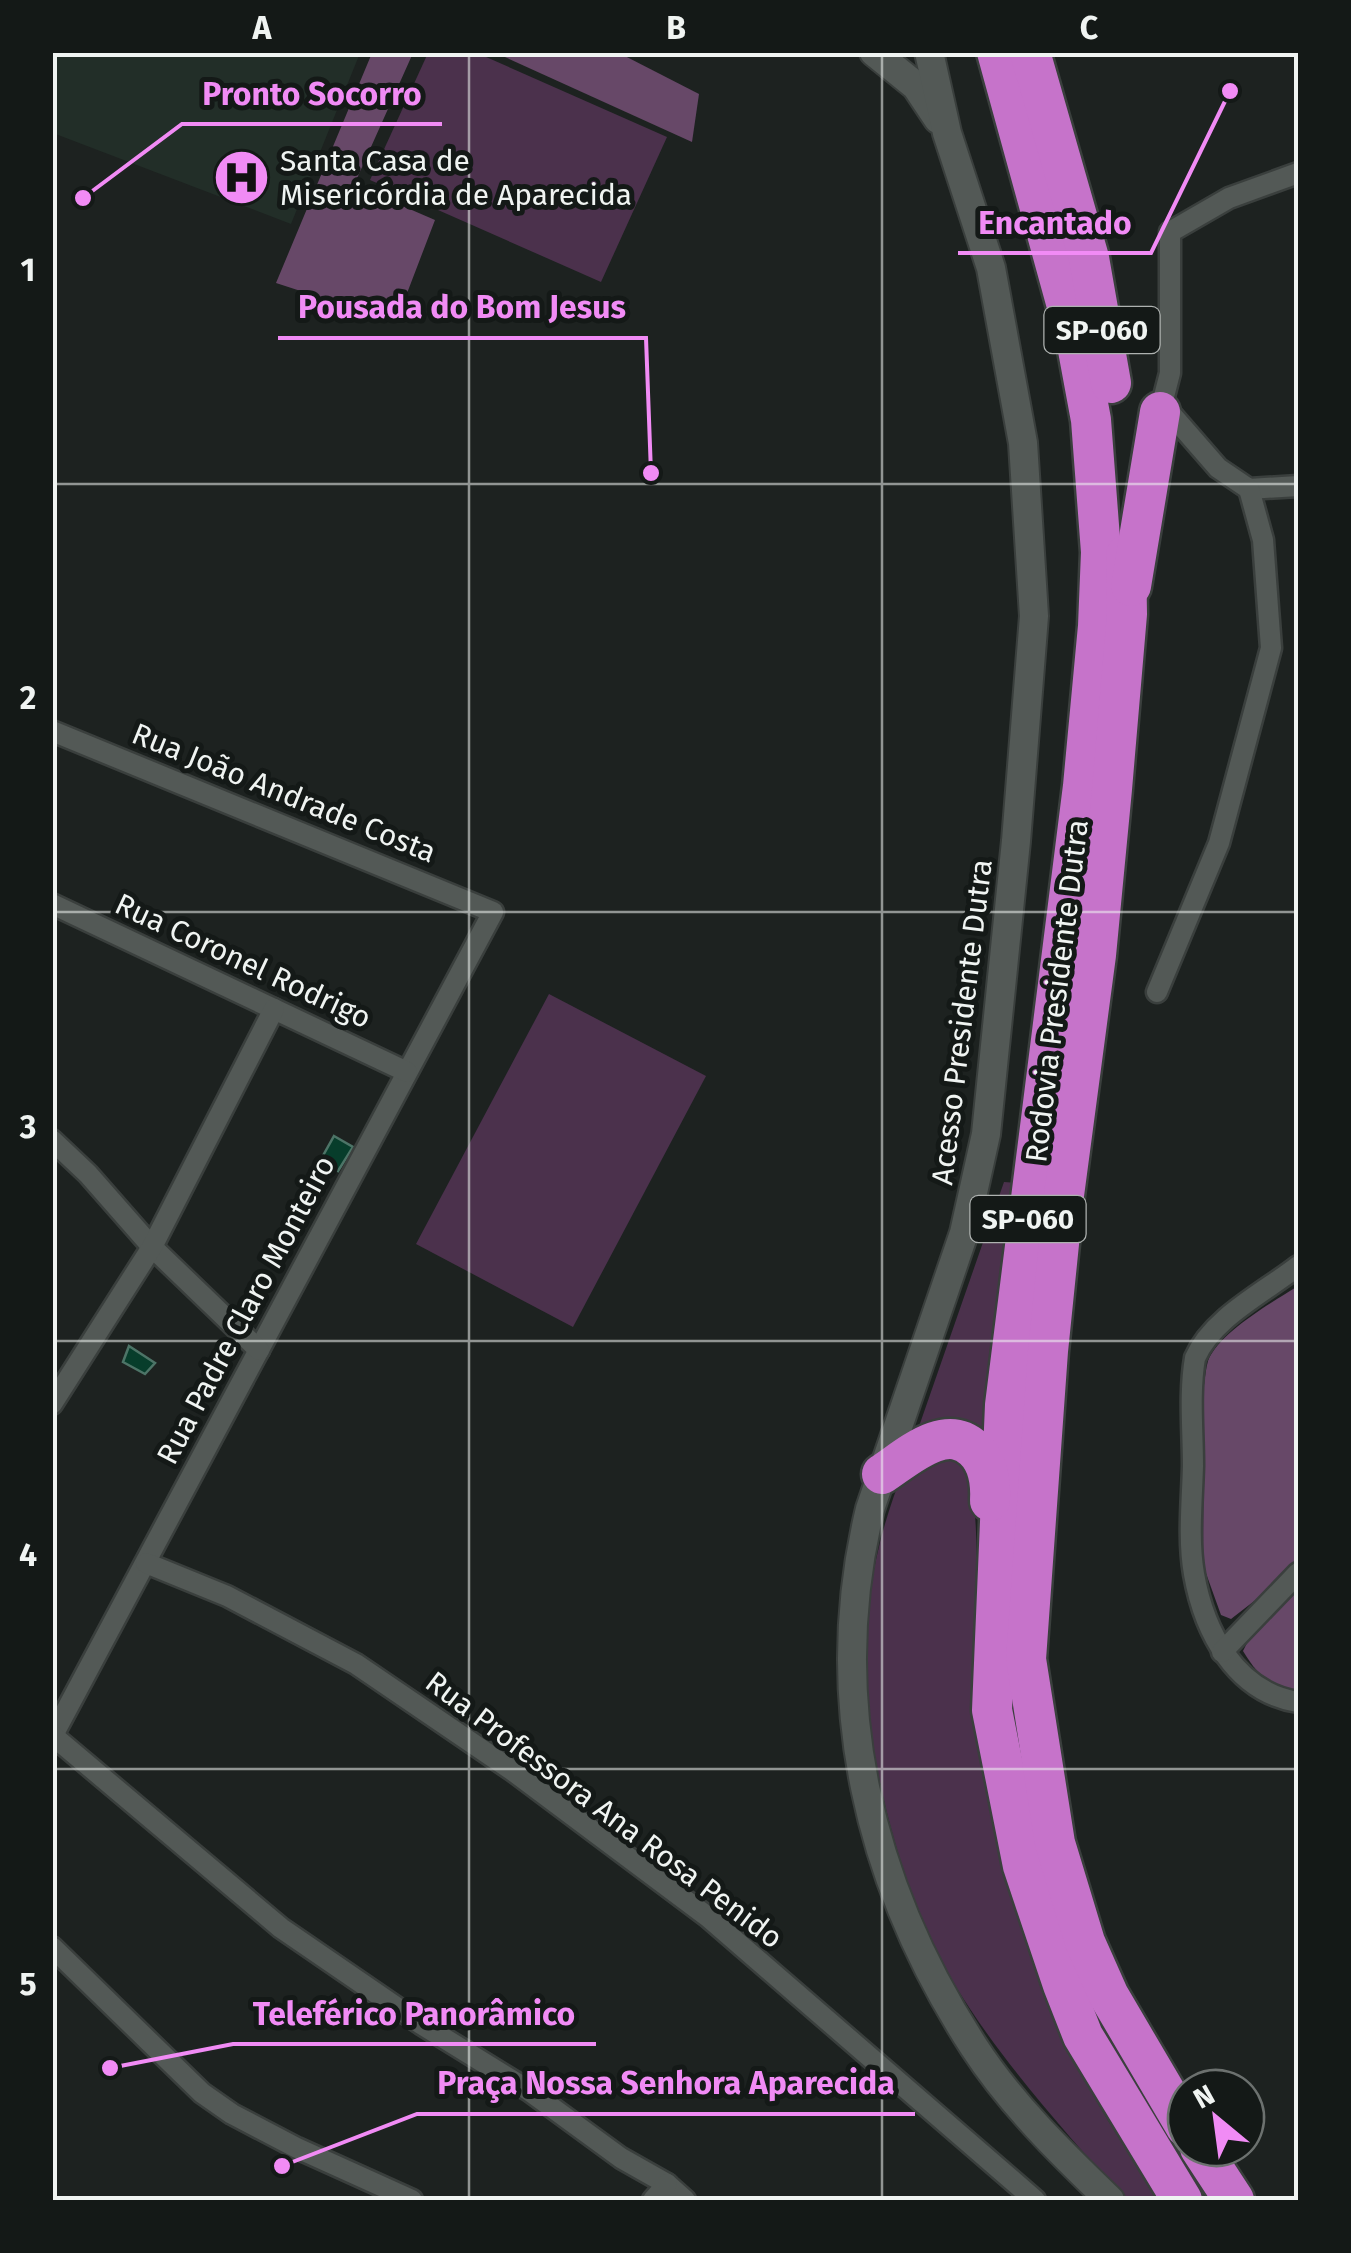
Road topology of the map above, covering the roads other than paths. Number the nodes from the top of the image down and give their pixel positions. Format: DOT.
graph roads {
  1 [pos="874,52"];
  2 [pos="929,52"];
  3 [pos="998,52"];
  4 [pos="1030,52"];
  5 [pos="947,133"];
  6 [pos="1298,172"];
  7 [pos="1160,412"];
  8 [pos="1298,486"];
  9 [pos="1249,488"];
  10 [pos="1126,614"];
  11 [pos="52,730"];
  12 [pos="55,911"];
  13 [pos="493,912"];
  14 [pos="1158,992"];
  15 [pos="274,1008"];
  16 [pos="407,1072"];
  17 [pos="52,1140"];
  18 [pos="152,1247"];
  19 [pos="1298,1266"];
  20 [pos="259,1350"];
  21 [pos="52,1404"];
  22 [pos="882,1474"];
  23 [pos="146,1562"];
  24 [pos="1298,1573"];
  25 [pos="995,1625"];
  26 [pos="1222,1652"];
  27 [pos="1298,1702"];
  28 [pos="53,1736"];
  29 [pos="52,1947"];
  30 [pos="1166,2094"];
  31 [pos="1063,2155"];
  32 [pos="1213,2168"];
  33 [pos="660,2192"];
  34 [pos="412,2200"];
  35 [pos="685,2200"];
  36 [pos="1034,2200"];
  37 [pos="1077,2200"];
  38 [pos="1110,2200"];
  39 [pos="1182,2200"];
  40 [pos="1234,2200"];
  1 -- 5 [label="street"];
  2 -- 5 [label="street"];
  3 -- 25 [label="highway, Rodovia Presidente Dutra / SP-060"];
  4 -- 10 [label="highway, Rodovia Presidente Dutra / SP-060"];
  5 -- 22 [label="street, Acesso Presidente Dutra"];
  6 -- 7 [label="street"];
  7 -- 9 [label="street"];
  7 -- 10 [label="highway"];
  8 -- 9 [label="street"];
  9 -- 14 [label="street"];
  10 -- 30 [label="highway, Rodovia Presidente Dutra / SP-060"];
  11 -- 13 [label="street, Rua João Andrade Costa"];
  12 -- 15 [label="street, Rua Coronel Rodrigo"];
  13 -- 16 [label="street, Rua Padre Claro Monteiro"];
  15 -- 16 [label="street, Rua Coronel Rodrigo"];
  15 -- 18 [label="street"];
  16 -- 20 [label="street, Rua Padre Claro Monteiro"];
  17 -- 18 [label="street"];
  18 -- 20 [label="street"];
  18 -- 21 [label="street"];
  19 -- 26 [label="street"];
  20 -- 23 [label="street, Rua Padre Claro Monteiro"];
  22 -- 25 [label="highway"];
  22 -- 31 [label="street, Acesso Presidente Dutra"];
  23 -- 28 [label="street, Rua Padre Claro Monteiro"];
  23 -- 36 [label="street, Rua Professora Ana Rosa Penido"];
  24 -- 26 [label="street"];
  25 -- 39 [label="highway, Rodovia Presidente Dutra / SP-060"];
  26 -- 27 [label="street"];
  28 -- 33 [label="street"];
  29 -- 34 [label="street"];
  31 -- 37 [label="street"];
  31 -- 38 [label="street, Acesso Presidente Dutra"];
  32 -- 40 [label="highway"];
  33 -- 35 [label="street"];
}
